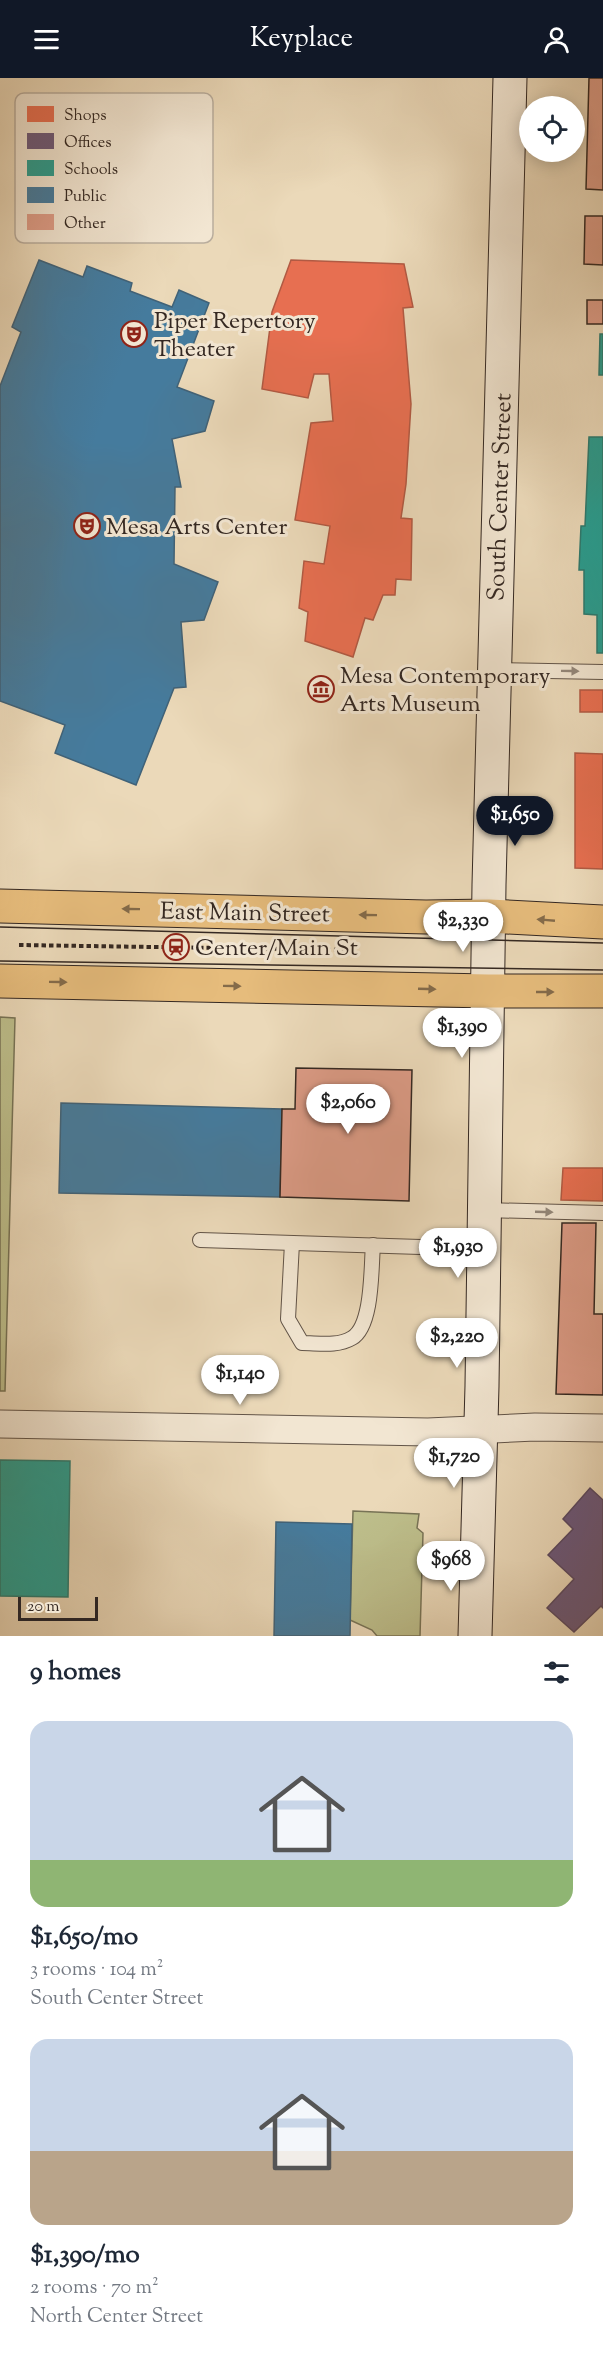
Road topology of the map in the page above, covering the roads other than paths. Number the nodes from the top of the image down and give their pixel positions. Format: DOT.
graph roads {
  1 [pos="510,78"];
  2 [pos="495,669"];
  3 [pos="603,672"];
  4 [pos="0,906"];
  5 [pos="489,915"];
  6 [pos="603,922"];
  7 [pos="0,981"];
  8 [pos="488,991"];
  9 [pos="603,991"];
  10 [pos="485,1210"];
  11 [pos="603,1213"];
  12 [pos="200,1240"];
  13 [pos="292,1243"];
  14 [pos="373,1245"];
  15 [pos="484,1249"];
  16 [pos="0,1424"];
  17 [pos="603,1428"];
  18 [pos="481,1430"];
  19 [pos="475,1636"];
  1 -- 2 [label="street, South Center Street"];
  2 -- 3 [label="lane, one-way"];
  2 -- 5 [label="street, South Center Street"];
  5 -- 4 [label="main road, East Main Street, one-way"];
  6 -- 5 [label="main road, East Main Street, one-way"];
  5 -- 8 [label="street, South Center Street"];
  7 -- 8 [label="main road, one-way"];
  8 -- 9 [label="main road, one-way"];
  8 -- 10 [label="street, South Center Street"];
  10 -- 11 [label="lane, one-way"];
  10 -- 15 [label="street, South Center Street"];
  12 -- 13 [label="lane"];
  13 -- 14 [label="lane"];
  13 -- 14 [label="lane"];
  14 -- 15 [label="lane"];
  15 -- 18 [label="street, South Center Street"];
  16 -- 18 [label="street"];
  17 -- 18 [label="street"];
  18 -- 19 [label="street, South Center Street"];
}
